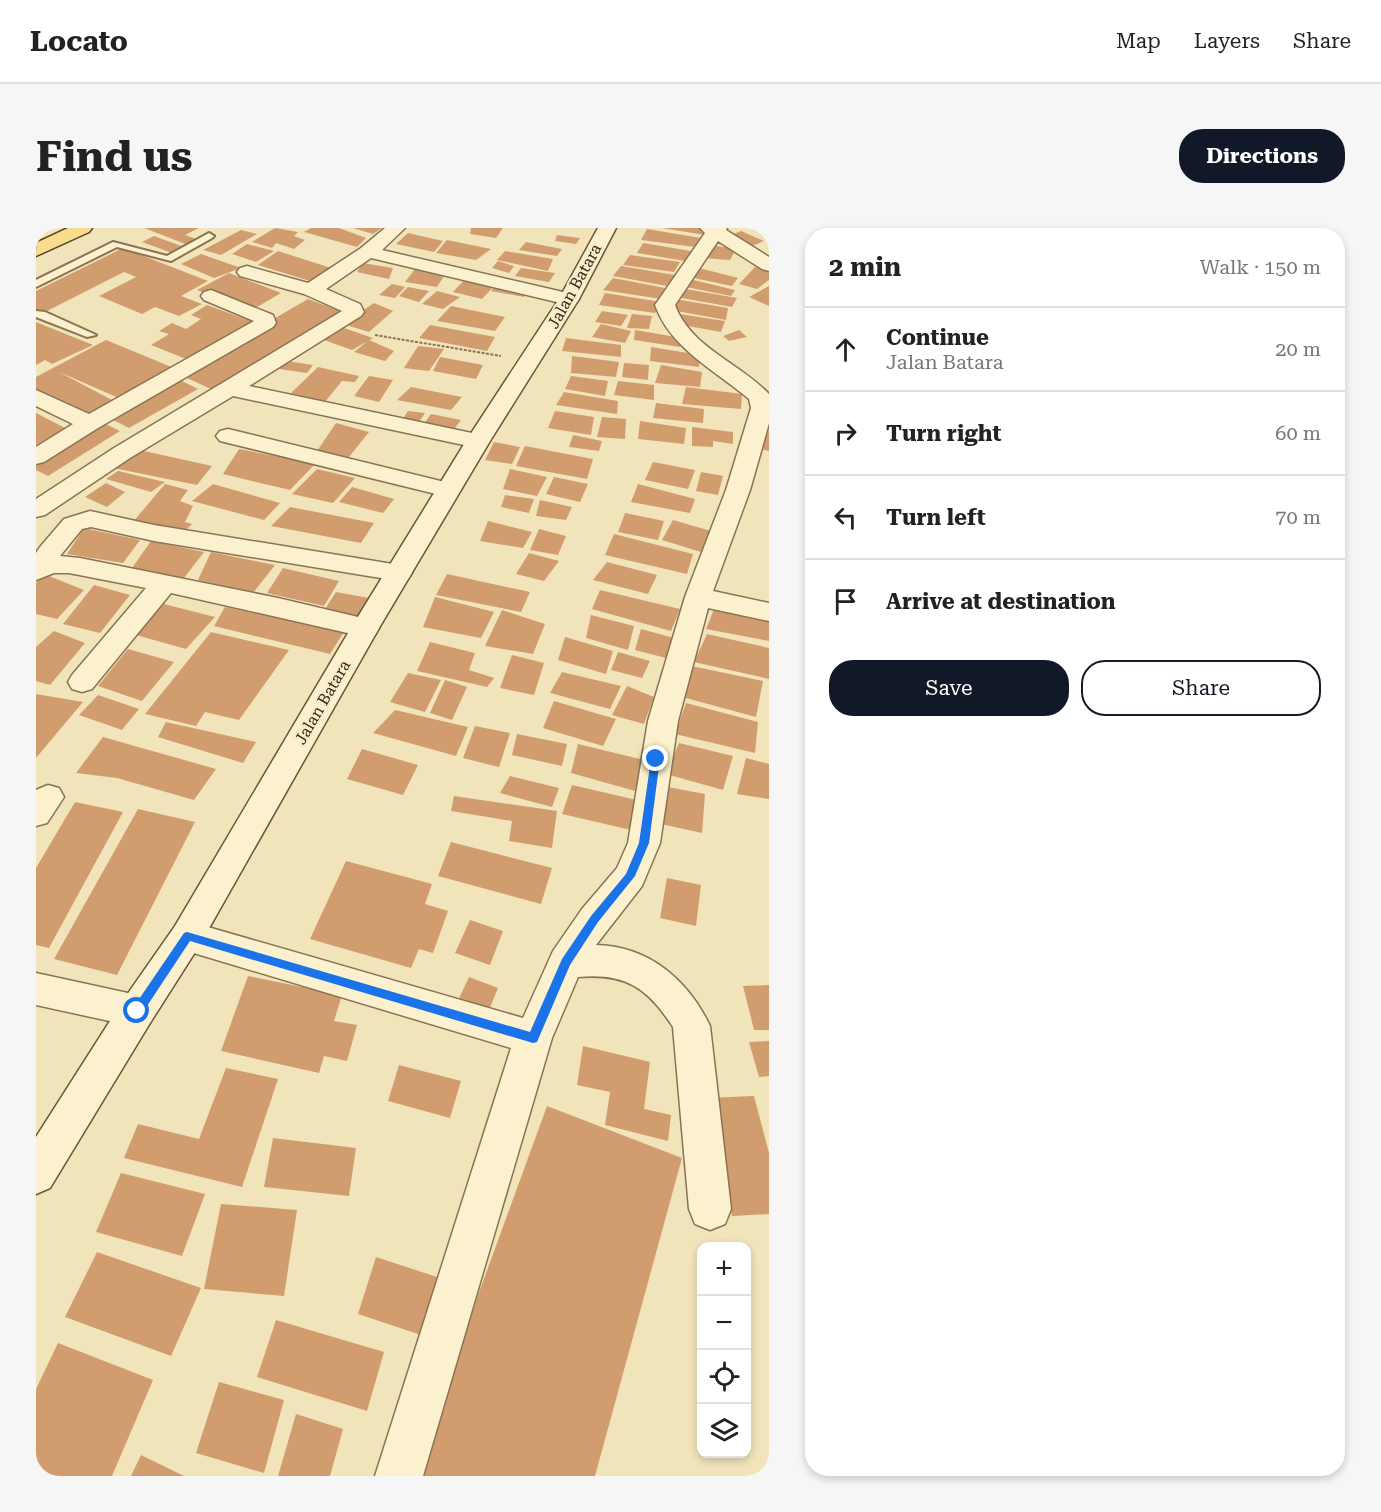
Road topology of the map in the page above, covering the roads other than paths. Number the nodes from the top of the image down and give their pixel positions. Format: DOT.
graph roads {
  1 [pos="83,228"];
  2 [pos="396,228"];
  3 [pos="607,228"];
  4 [pos="714,229"];
  5 [pos="209,236"];
  6 [pos="36,250"];
  7 [pos="368,252"];
  8 [pos="769,266"];
  9 [pos="247,272"];
  10 [pos="36,284"];
  11 [pos="312,290"];
  12 [pos="211,296"];
  13 [pos="569,299"];
  14 [pos="36,314"];
  15 [pos="91,335"];
  16 [pos="230,388"];
  17 [pos="36,397"];
  18 [pos="766,409"];
  19 [pos="90,423"];
  20 [pos="228,436"];
  21 [pos="478,441"];
  22 [pos="36,457"];
  23 [pos="756,473"];
  24 [pos="448,490"];
  25 [pos="36,510"];
  26 [pos="37,570"];
  27 [pos="399,573"];
  28 [pos="164,584"];
  29 [pos="698,597"];
  30 [pos="769,612"];
  31 [pos="365,628"];
  32 [pos="82,682"];
  33 [pos="187,936"];
  34 [pos="566,962"];
  35 [pos="36,989"];
  36 [pos="137,1011"];
  37 [pos="533,1038"];
  38 [pos="36,1174"];
  39 [pos="710,1209"];
  40 [pos="399,1476"];
  1 -- 6 [label="main road"];
  2 -- 7 [label="street"];
  3 -- 13 [label="street, Jalan Batara"];
  4 -- 8 [label="street"];
  4 -- 18 [label="street"];
  5 -- 10 [label="lane"];
  7 -- 11 [label="street"];
  7 -- 13 [label="street"];
  9 -- 11 [label="street"];
  11 -- 16 [label="street"];
  12 -- 19 [label="street"];
  13 -- 21 [label="street, Jalan Batara"];
  14 -- 15 [label="lane"];
  16 -- 21 [label="street"];
  16 -- 25 [label="street"];
  17 -- 19 [label="street"];
  18 -- 23 [label="street"];
  19 -- 22 [label="street"];
  20 -- 24 [label="street"];
  21 -- 24 [label="street, Jalan Batara"];
  23 -- 29 [label="street"];
  24 -- 27 [label="street, Jalan Batara"];
  26 -- 27 [label="street"];
  26 -- 28 [label="street"];
  27 -- 31 [label="street, Jalan Batara"];
  28 -- 31 [label="street"];
  28 -- 32 [label="street"];
  29 -- 30 [label="street"];
  29 -- 34 [label="street"];
  31 -- 33 [label="street, Jalan Batara"];
  33 -- 36 [label="street, Jalan Batara"];
  33 -- 37 [label="street"];
  34 -- 37 [label="street"];
  34 -- 39 [label="street"];
  35 -- 36 [label="street"];
  36 -- 38 [label="street, Jalan Batara"];
  37 -- 40 [label="street"];
}
